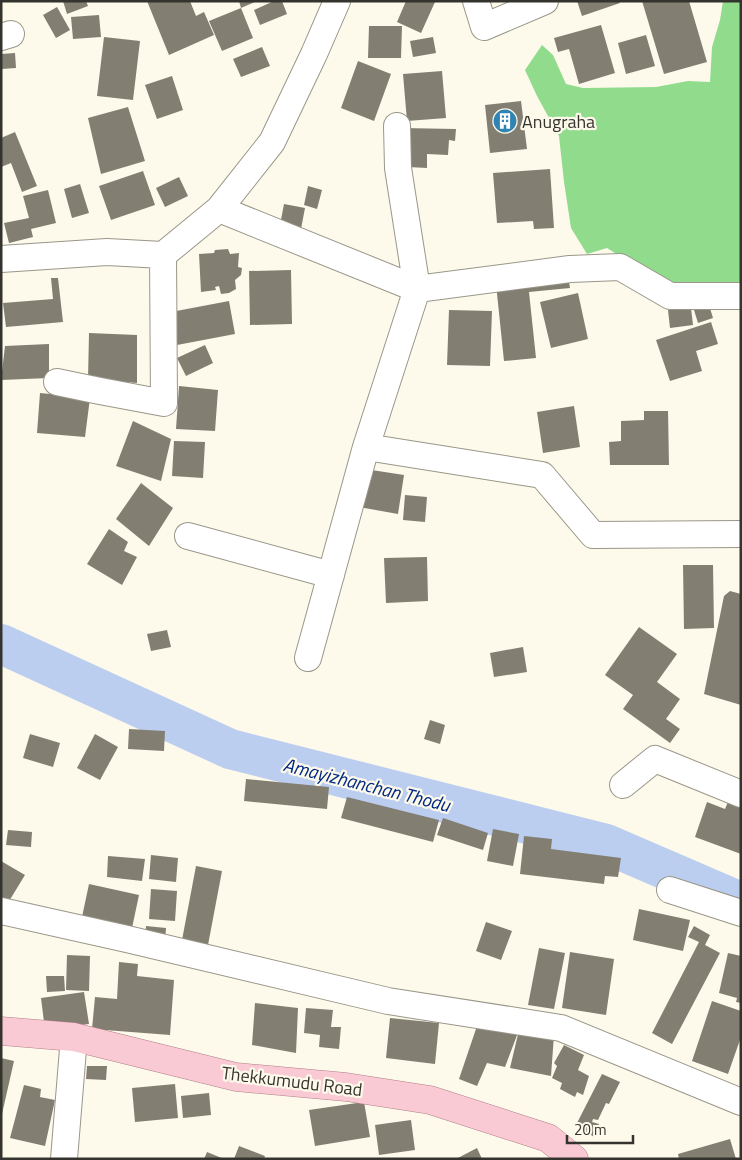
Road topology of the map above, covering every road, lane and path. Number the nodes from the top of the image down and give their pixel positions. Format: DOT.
graph roads {
  1 [pos="337,1"];
  2 [pos="476,1"];
  3 [pos="545,1"];
  4 [pos="396,126"];
  5 [pos="219,209"];
  6 [pos="164,255"];
  7 [pos="1,259"];
  8 [pos="417,289"];
  9 [pos="741,296"];
  10 [pos="56,382"];
  11 [pos="366,447"];
  12 [pos="741,534"];
  13 [pos="188,536"];
  14 [pos="331,575"];
  15 [pos="308,658"];
  16 [pos="623,785"];
  17 [pos="741,794"];
  18 [pos="670,890"];
  19 [pos="1,911"];
  20 [pos="741,913"];
  21 [pos="1,1031"];
  22 [pos="74,1037"];
  23 [pos="741,1102"];
  24 [pos="64,1159"];
  25 [pos="574,1159"];
  1 -- 5 [label="street"];
  2 -- 3 [label="street"];
  4 -- 8 [label="street"];
  5 -- 6 [label="street"];
  5 -- 8 [label="street"];
  6 -- 7 [label="street"];
  6 -- 10 [label="street"];
  8 -- 9 [label="street"];
  8 -- 11 [label="street"];
  11 -- 12 [label="street"];
  11 -- 14 [label="street"];
  13 -- 14 [label="street"];
  14 -- 15 [label="street"];
  16 -- 17 [label="street"];
  18 -- 20 [label="street"];
  19 -- 23 [label="street"];
  21 -- 22 [label="main road, Thekkumudu Road"];
  22 -- 24 [label="street"];
  22 -- 25 [label="main road, Thekkumudu Road"];
}
